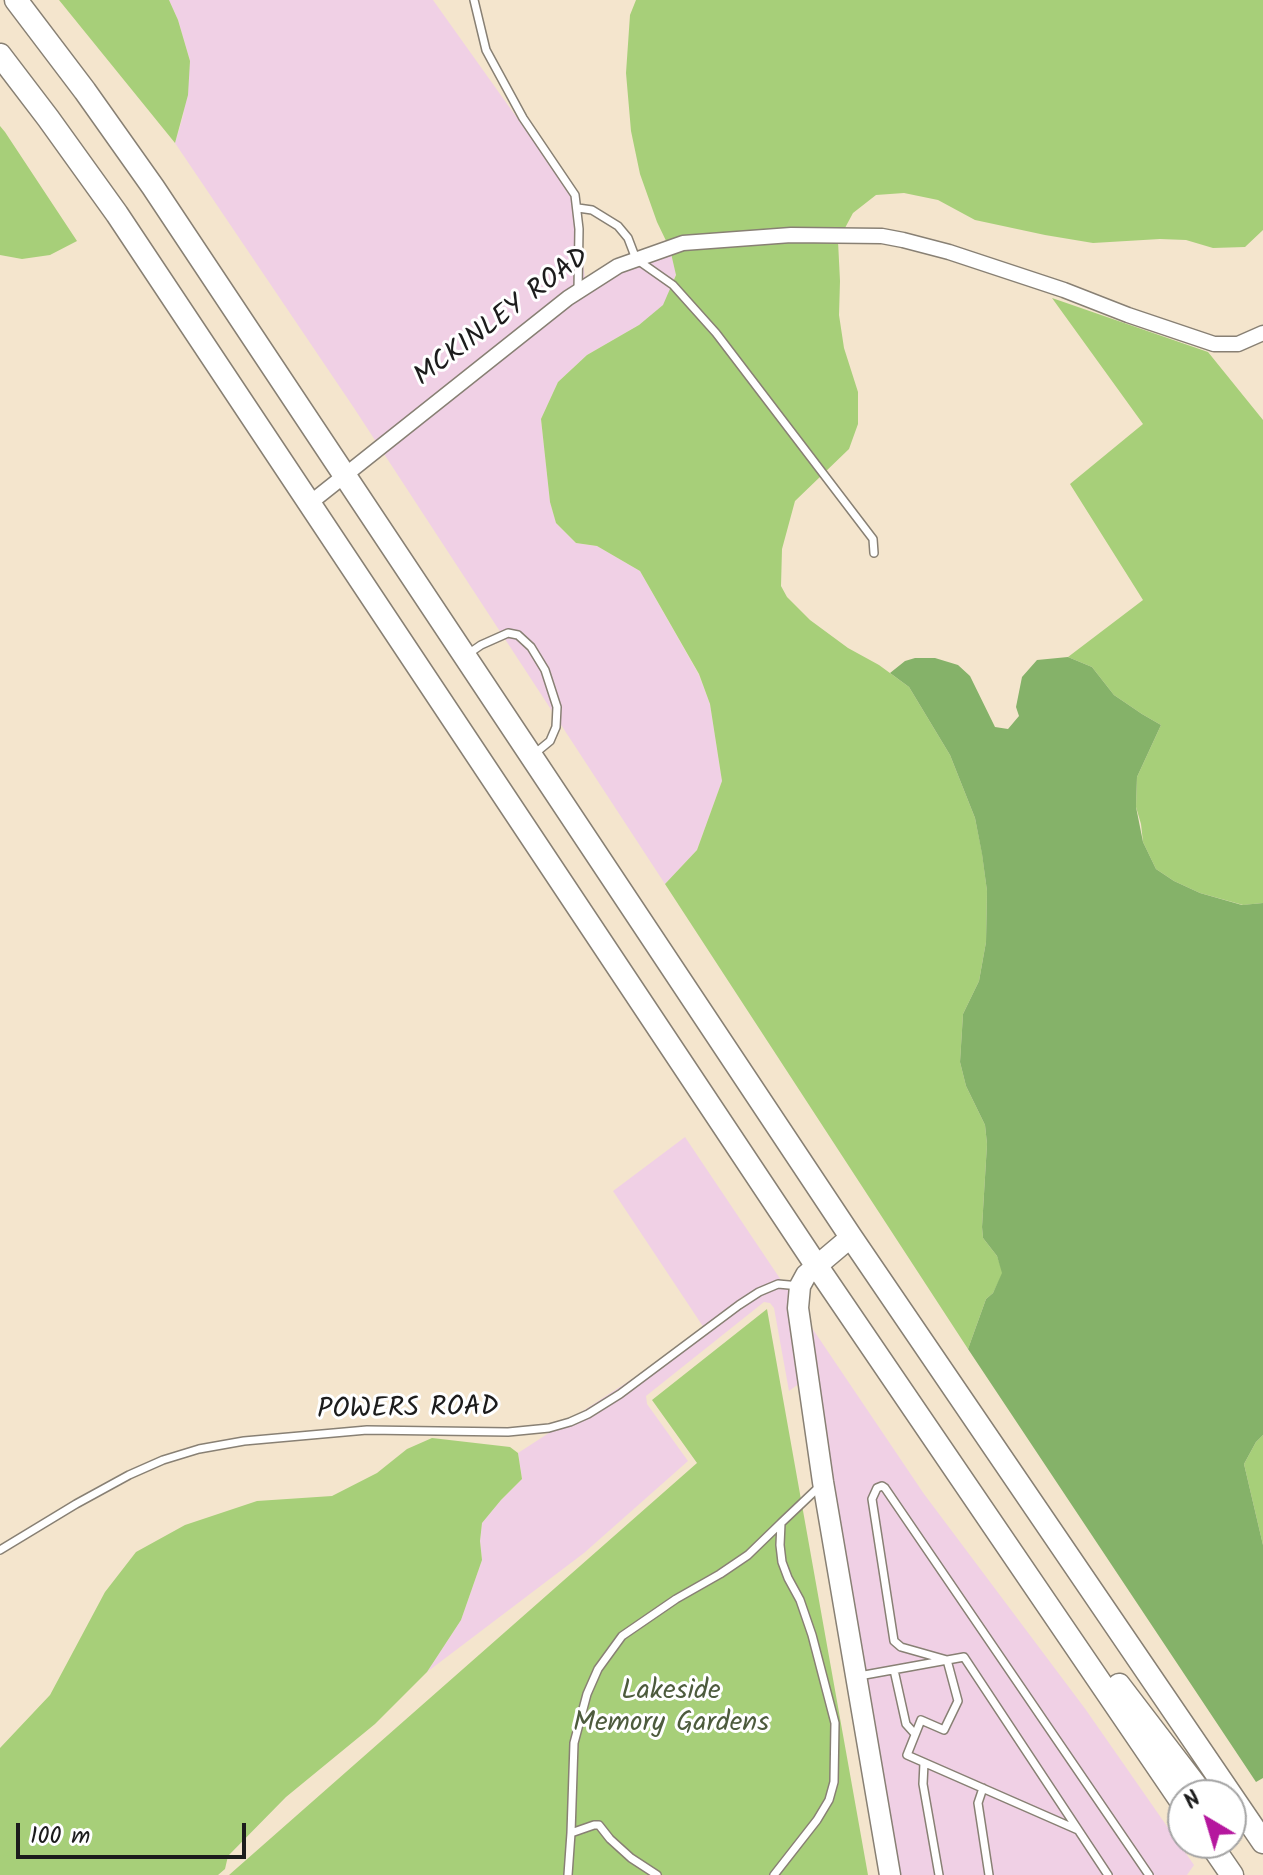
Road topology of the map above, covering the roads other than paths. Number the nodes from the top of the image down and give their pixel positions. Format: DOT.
graph roads {
  1 [pos="16,0"];
  2 [pos="474,0"];
  3 [pos="0,55"];
  4 [pos="578,208"];
  5 [pos="636,259"];
  6 [pos="578,291"];
  7 [pos="1263,333"];
  8 [pos="345,476"];
  9 [pos="310,503"];
  10 [pos="874,553"];
  11 [pos="465,656"];
  12 [pos="532,756"];
  13 [pos="851,1237"];
  14 [pos="816,1265"];
  15 [pos="800,1286"];
  16 [pos="823,1482"];
  17 [pos="781,1523"];
  18 [pos="0,1550"];
  19 [pos="1072,1642"];
  20 [pos="947,1660"];
  21 [pos="894,1670"];
  22 [pos="857,1677"];
  23 [pos="915,1734"];
  24 [pos="924,1763"];
  25 [pos="1191,1779"];
  26 [pos="1167,1781"];
  27 [pos="983,1788"];
  28 [pos="1078,1830"];
  29 [pos="571,1833"];
  30 [pos="1262,1837"];
  31 [pos="1227,1869"];
  32 [pos="568,1875"];
  33 [pos="657,1875"];
  34 [pos="774,1875"];
  35 [pos="890,1875"];
  36 [pos="939,1875"];
  37 [pos="989,1875"];
  38 [pos="1108,1875"];
  39 [pos="1149,1875"];
  40 [pos="1247,1875"];
  1 -- 8 [label="main road"];
  2 -- 4 [label="lane"];
  3 -- 9 [label="main road"];
  4 -- 5 [label="lane"];
  4 -- 6 [label="lane"];
  5 -- 6 [label="street, MCKINLEY ROAD"];
  5 -- 7 [label="street, MCKINLEY ROAD"];
  5 -- 10 [label="lane"];
  6 -- 8 [label="street, MCKINLEY ROAD"];
  8 -- 9 [label="street, MCKINLEY ROAD"];
  8 -- 11 [label="main road"];
  9 -- 14 [label="main road"];
  11 -- 12 [label="main road"];
  11 -- 12 [label="lane"];
  12 -- 13 [label="main road"];
  13 -- 14 [label="street"];
  13 -- 30 [label="main road"];
  14 -- 15 [label="street"];
  14 -- 19 [label="main road"];
  15 -- 16 [label="street"];
  15 -- 18 [label="lane, POWERS ROAD"];
  16 -- 17 [label="lane"];
  16 -- 22 [label="street"];
  17 -- 29 [label="lane"];
  17 -- 34 [label="lane"];
  19 -- 25 [label="main road"];
  19 -- 26 [label="main road"];
  20 -- 21 [label="lane"];
  20 -- 23 [label="lane"];
  20 -- 28 [label="lane"];
  20 -- 39 [label="lane"];
  21 -- 22 [label="lane"];
  21 -- 23 [label="lane"];
  22 -- 35 [label="street"];
  23 -- 24 [label="lane"];
  24 -- 27 [label="lane"];
  24 -- 36 [label="lane"];
  27 -- 28 [label="lane"];
  27 -- 37 [label="lane"];
  28 -- 38 [label="lane"];
  29 -- 32 [label="lane"];
  29 -- 33 [label="lane"];
  31 -- 40 [label="main road"];
}
